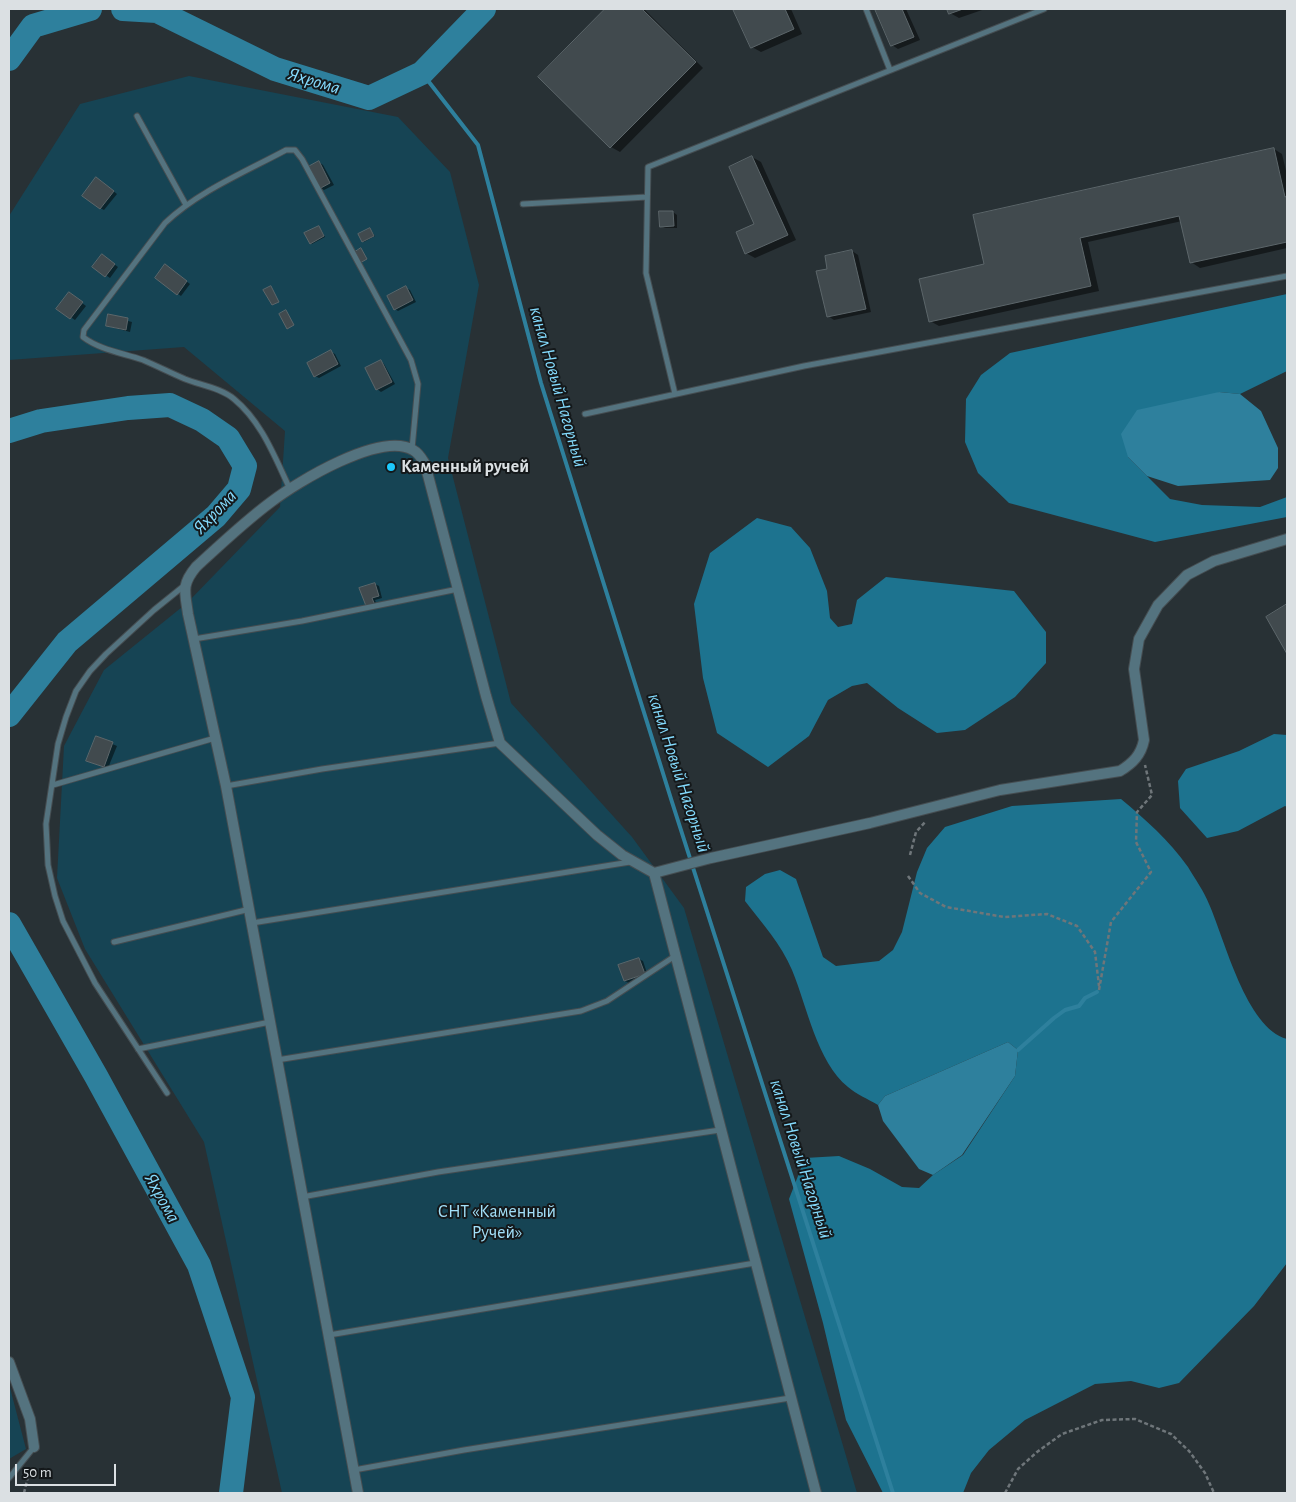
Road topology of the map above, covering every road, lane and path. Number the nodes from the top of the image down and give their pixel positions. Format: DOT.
graph roads {
  1 [pos="866,9"];
  2 [pos="1022,9"];
  3 [pos="1044,9"];
  4 [pos="1025,16"];
  5 [pos="890,70"];
  6 [pos="138,116"];
  7 [pos="648,197"];
  8 [pos="523,204"];
  9 [pos="186,205"];
  10 [pos="1287,276"];
  11 [pos="675,394"];
  12 [pos="585,414"];
  13 [pos="412,449"];
  14 [pos="290,489"];
  15 [pos="1287,539"];
  16 [pos="185,585"];
  17 [pos="458,589"];
  18 [pos="193,639"];
  19 [pos="215,738"];
  20 [pos="500,742"];
  21 [pos="1142,749"];
  22 [pos="53,785"];
  23 [pos="226,786"];
  24 [pos="940,805"];
  25 [pos="910,855"];
  26 [pos="633,861"];
  27 [pos="654,873"];
  28 [pos="908,876"];
  29 [pos="250,909"];
  30 [pos="252,923"];
  31 [pos="114,942"];
  32 [pos="675,956"];
  33 [pos="270,1022"];
  34 [pos="138,1049"];
  35 [pos="277,1060"];
  36 [pos="167,1093"];
  37 [pos="720,1130"];
  38 [pos="302,1197"];
  39 [pos="755,1263"];
  40 [pos="328,1335"];
  41 [pos="9,1362"];
  42 [pos="790,1398"];
  43 [pos="34,1447"];
  44 [pos="354,1470"];
  45 [pos="9,1478"];
  46 [pos="24,1493"];
  47 [pos="358,1493"];
  48 [pos="816,1493"];
  49 [pos="1005,1493"];
  50 [pos="1214,1493"];
  1 -- 5 [label="lane"];
  2 -- 4 [label="lane"];
  3 -- 4 [label="lane"];
  4 -- 5 [label="lane"];
  5 -- 7 [label="lane"];
  6 -- 9 [label="lane"];
  7 -- 8 [label="lane"];
  7 -- 11 [label="lane"];
  9 -- 13 [label="lane"];
  9 -- 14 [label="lane"];
  10 -- 11 [label="lane"];
  11 -- 12 [label="lane"];
  13 -- 14 [label="street"];
  13 -- 17 [label="street"];
  14 -- 16 [label="street"];
  15 -- 21 [label="street"];
  16 -- 18 [label="street"];
  16 -- 22 [label="lane"];
  17 -- 18 [label="lane"];
  17 -- 20 [label="street"];
  18 -- 19 [label="street"];
  19 -- 22 [label="lane"];
  19 -- 23 [label="street"];
  20 -- 23 [label="lane"];
  20 -- 26 [label="street"];
  21 -- 24 [label="street"];
  21 -- 28 [label="path"];
  22 -- 34 [label="lane"];
  23 -- 29 [label="street"];
  24 -- 25 [label="path"];
  24 -- 27 [label="street"];
  26 -- 27 [label="street"];
  26 -- 30 [label="lane"];
  27 -- 32 [label="street"];
  29 -- 30 [label="street"];
  29 -- 31 [label="lane"];
  30 -- 33 [label="street"];
  32 -- 35 [label="lane"];
  32 -- 37 [label="street"];
  33 -- 34 [label="lane"];
  33 -- 35 [label="street"];
  34 -- 36 [label="lane"];
  35 -- 38 [label="street"];
  37 -- 38 [label="lane"];
  37 -- 39 [label="street"];
  38 -- 40 [label="street"];
  39 -- 40 [label="lane"];
  39 -- 42 [label="street"];
  40 -- 44 [label="street"];
  41 -- 43 [label="street"];
  42 -- 44 [label="lane"];
  42 -- 48 [label="street"];
  43 -- 45 [label="lane"];
  43 -- 46 [label="path"];
  44 -- 47 [label="street"];
  49 -- 50 [label="path"];
}
